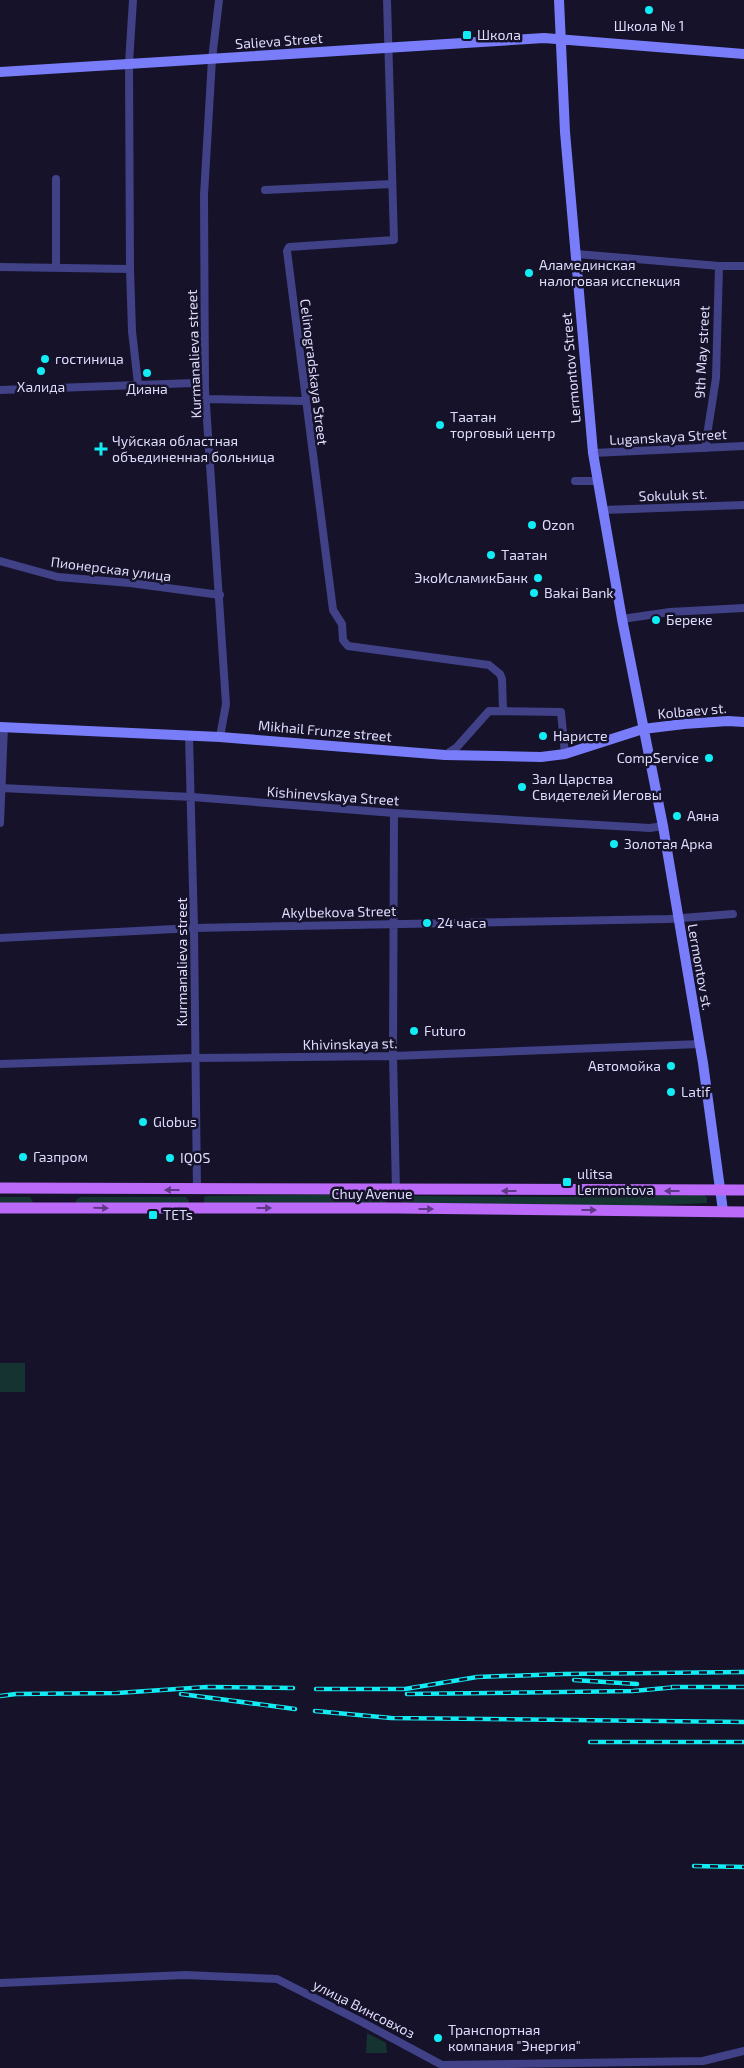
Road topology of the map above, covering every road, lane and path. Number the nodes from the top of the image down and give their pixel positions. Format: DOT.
graph roads {
  1 [pos="133,0"];
  2 [pos="219,0"];
  3 [pos="387,0"];
  4 [pos="559,0"];
  5 [pos="559,38"];
  6 [pos="388,47"];
  7 [pos="744,54"];
  8 [pos="212,59"];
  9 [pos="129,63"];
  10 [pos="0,72"];
  11 [pos="56,179"];
  12 [pos="392,184"];
  13 [pos="265,190"];
  14 [pos="576,254"];
  15 [pos="719,266"];
  16 [pos="744,266"];
  17 [pos="0,267"];
  18 [pos="56,268"];
  19 [pos="130,269"];
  20 [pos="138,384"];
  21 [pos="0,390"];
  22 [pos="205,390"];
  23 [pos="206,399"];
  24 [pos="305,400"];
  25 [pos="744,446"];
  26 [pos="705,448"];
  27 [pos="593,454"];
  28 [pos="575,481"];
  29 [pos="598,481"];
  30 [pos="744,505"];
  31 [pos="603,510"];
  32 [pos="0,561"];
  33 [pos="220,595"];
  34 [pos="744,608"];
  35 [pos="622,619"];
  36 [pos="503,710"];
  37 [pos="744,722"];
  38 [pos="2,727"];
  39 [pos="643,730"];
  40 [pos="189,735"];
  41 [pos="220,737"];
  42 [pos="445,754"];
  43 [pos="565,754"];
  44 [pos="1,788"];
  45 [pos="192,797"];
  46 [pos="0,804"];
  47 [pos="394,813"];
  48 [pos="0,822"];
  49 [pos="663,826"];
  50 [pos="733,914"];
  51 [pos="678,918"];
  52 [pos="394,923"];
  53 [pos="194,928"];
  54 [pos="0,938"];
  55 [pos="700,1044"];
  56 [pos="393,1056"];
  57 [pos="195,1058"];
  58 [pos="0,1064"];
  59 [pos="0,1188"];
  60 [pos="41,1189"];
  61 [pos="71,1189"];
  62 [pos="197,1190"];
  63 [pos="720,1190"];
  64 [pos="744,1190"];
  65 [pos="396,1191"];
  66 [pos="0,1208"];
  67 [pos="40,1208"];
  68 [pos="72,1208"];
  69 [pos="198,1208"];
  70 [pos="396,1208"];
  71 [pos="723,1211"];
  72 [pos="744,1212"];
  73 [pos="0,1983"];
  74 [pos="744,2051"];
  1 -- 9 [label="street"];
  2 -- 8 [label="street, Kurmanalieva street"];
  3 -- 6 [label="street, Celinogradskaya Street"];
  4 -- 5 [label="main road, Lermontov Street"];
  5 -- 6 [label="main road, Salieva Street"];
  5 -- 7 [label="main road, Salieva Street"];
  5 -- 14 [label="main road, Lermontov Street"];
  6 -- 8 [label="main road, Salieva Street"];
  6 -- 12 [label="street, Celinogradskaya Street"];
  8 -- 9 [label="main road, Salieva Street"];
  8 -- 22 [label="street, Kurmanalieva street"];
  9 -- 10 [label="main road, Salieva Street"];
  9 -- 19 [label="street"];
  11 -- 18 [label="street"];
  12 -- 13 [label="street"];
  12 -- 24 [label="street, Celinogradskaya Street"];
  14 -- 15 [label="street"];
  14 -- 27 [label="main road, Lermontov Street"];
  15 -- 16 [label="street"];
  15 -- 26 [label="street, 9th May street"];
  17 -- 18 [label="street"];
  18 -- 19 [label="street"];
  19 -- 20 [label="street"];
  20 -- 21 [label="street"];
  20 -- 22 [label="street"];
  22 -- 23 [label="street, Kurmanalieva street"];
  23 -- 24 [label="street"];
  23 -- 33 [label="street, Kurmanalieva street"];
  24 -- 36 [label="street, Celinogradskaya Street"];
  25 -- 26 [label="street, Luganskaya Street"];
  26 -- 27 [label="street, Luganskaya Street"];
  27 -- 29 [label="main road, Lermontov Street"];
  28 -- 29 [label="street"];
  29 -- 31 [label="main road, Lermontov Street"];
  30 -- 31 [label="street, Sokuluk st."];
  31 -- 35 [label="main road, Lermontov Street"];
  32 -- 33 [label="street, Пионерская улица"];
  33 -- 41 [label="street, Kurmanalieva street"];
  34 -- 35 [label="street"];
  35 -- 39 [label="main road, Lermontov Street"];
  36 -- 42 [label="street"];
  36 -- 43 [label="street"];
  37 -- 39 [label="main road, Kolbaev st."];
  38 -- 40 [label="main road, Mikhail Frunze street"];
  38 -- 44 [label="street"];
  39 -- 43 [label="main road, Mikhail Frunze street"];
  39 -- 49 [label="main road, Lermontov st."];
  40 -- 41 [label="main road, Mikhail Frunze street"];
  40 -- 45 [label="street, Kurmanalieva street"];
  41 -- 42 [label="main road, Mikhail Frunze street"];
  42 -- 43 [label="main road, Mikhail Frunze street"];
  44 -- 45 [label="street, Kishinevskaya Street"];
  44 -- 46 [label="street"];
  45 -- 47 [label="street, Kishinevskaya Street"];
  45 -- 53 [label="street, Kurmanalieva street"];
  46 -- 48 [label="street"];
  47 -- 49 [label="street, Kishinevskaya Street"];
  47 -- 52 [label="street"];
  49 -- 51 [label="main road, Lermontov st."];
  50 -- 51 [label="street, Akylbekova Street"];
  51 -- 52 [label="street, Akylbekova Street"];
  51 -- 55 [label="main road, Lermontov st."];
  52 -- 53 [label="street, Akylbekova Street"];
  52 -- 56 [label="street"];
  53 -- 54 [label="street, Akylbekova Street"];
  53 -- 57 [label="street, Kurmanalieva street"];
  55 -- 56 [label="street, Khivinskaya st."];
  55 -- 63 [label="main road, Lermontov st."];
  56 -- 57 [label="street, Khivinskaya st."];
  56 -- 65 [label="street"];
  57 -- 58 [label="street, Khivinskaya st."];
  57 -- 62 [label="street, Kurmanalieva street"];
  59 -- 60 [label="main road, Chuy Avenue"];
  60 -- 61 [label="main road, Chuy Avenue"];
  60 -- 67 [label="main road"];
  62 -- 61 [label="main road, Chuy Avenue, one-way"];
  61 -- 68 [label="main road"];
  62 -- 65 [label="main road, Chuy Avenue"];
  62 -- 69 [label="main road"];
  63 -- 64 [label="main road, Chuy Avenue"];
  63 -- 65 [label="main road, Chuy Avenue, one-way"];
  63 -- 71 [label="main road, Lermontov st."];
  65 -- 70 [label="main road"];
  66 -- 67 [label="main road, Chuy Avenue"];
  67 -- 68 [label="main road, Chuy Avenue"];
  68 -- 69 [label="main road, Chuy Avenue, one-way"];
  69 -- 70 [label="main road, Chuy Avenue, one-way"];
  70 -- 71 [label="main road, Chuy Avenue, one-way"];
  71 -- 72 [label="main road, Chuy Avenue"];
  73 -- 74 [label="street, улица Винсовхоз"];
}
